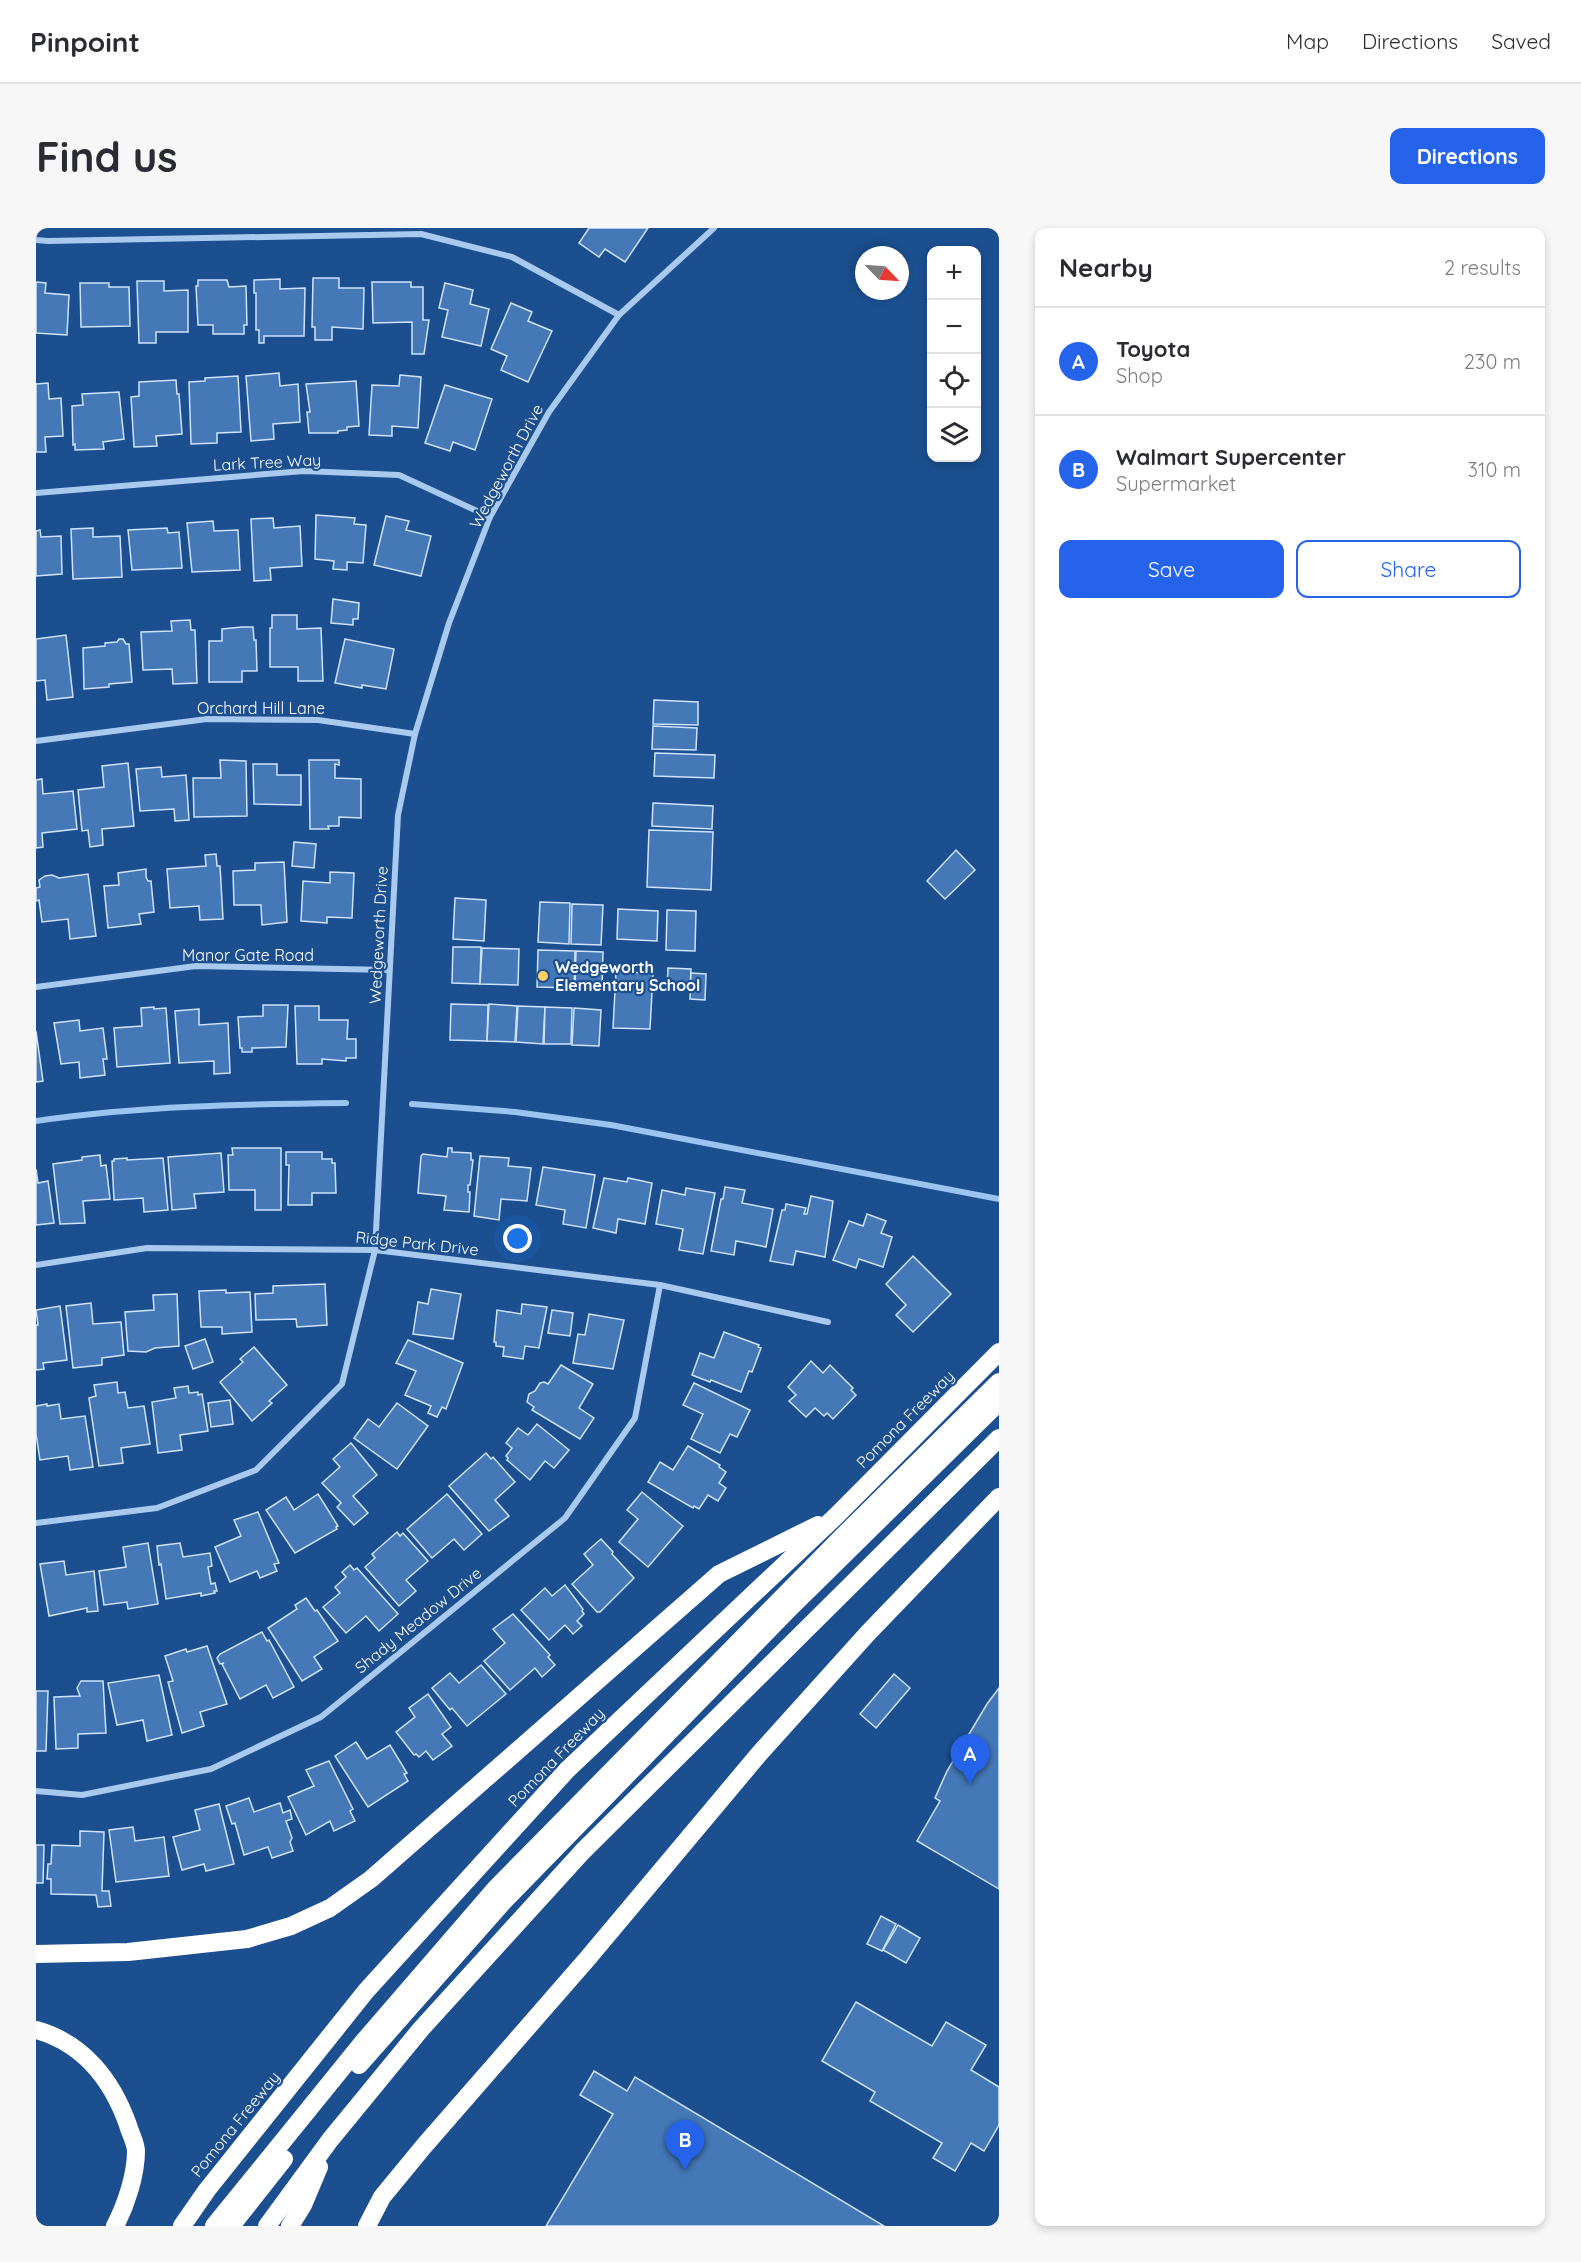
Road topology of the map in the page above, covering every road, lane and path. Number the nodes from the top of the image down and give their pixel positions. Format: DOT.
graph roads {
  1 [pos="714,228"];
  2 [pos="421,231"];
  3 [pos="36,240"];
  4 [pos="619,315"];
  5 [pos="36,493"];
  6 [pos="490,517"];
  7 [pos="415,734"];
  8 [pos="36,741"];
  9 [pos="389,970"];
  10 [pos="36,987"];
  11 [pos="375,1250"];
  12 [pos="36,1265"];
  13 [pos="660,1285"];
  14 [pos="828,1322"];
  15 [pos="999,1353"];
  16 [pos="999,1382"];
  17 [pos="999,1402"];
  18 [pos="999,1438"];
  19 [pos="999,1497"];
  20 [pos="836,1516"];
  21 [pos="36,1523"];
  22 [pos="36,1791"];
  23 [pos="36,1954"];
  24 [pos="36,2030"];
  25 [pos="330,2140"];
  26 [pos="115,2226"];
  27 [pos="182,2226"];
  28 [pos="214,2226"];
  29 [pos="231,2226"];
  30 [pos="267,2226"];
  31 [pos="290,2226"];
  32 [pos="367,2226"];
  1 -- 4 [label="street, Wedgeworth Drive"];
  2 -- 3 [label="street"];
  2 -- 4 [label="street"];
  4 -- 6 [label="street, Wedgeworth Drive"];
  5 -- 6 [label="street, Lark Tree Way"];
  6 -- 7 [label="street, Wedgeworth Drive"];
  7 -- 8 [label="street, Orchard Hill Lane"];
  7 -- 9 [label="street, Wedgeworth Drive"];
  9 -- 10 [label="street, Manor Gate Road"];
  9 -- 11 [label="street, Wedgeworth Drive"];
  11 -- 12 [label="street, Ridge Park Drive"];
  11 -- 13 [label="street, Ridge Park Drive"];
  11 -- 21 [label="street, Wedgeworth Drive"];
  13 -- 14 [label="street, Ridge Park Drive"];
  13 -- 22 [label="street, Shady Meadow Drive"];
  15 -- 20 [label="highway, Pomona Freeway"];
  16 -- 28 [label="highway"];
  17 -- 29 [label="highway"];
  18 -- 25 [label="highway"];
  19 -- 32 [label="highway"];
  20 -- 23 [label="highway"];
  20 -- 27 [label="highway, Pomona Freeway"];
  24 -- 26 [label="highway"];
  25 -- 30 [label="highway"];
  25 -- 31 [label="highway"];
}
